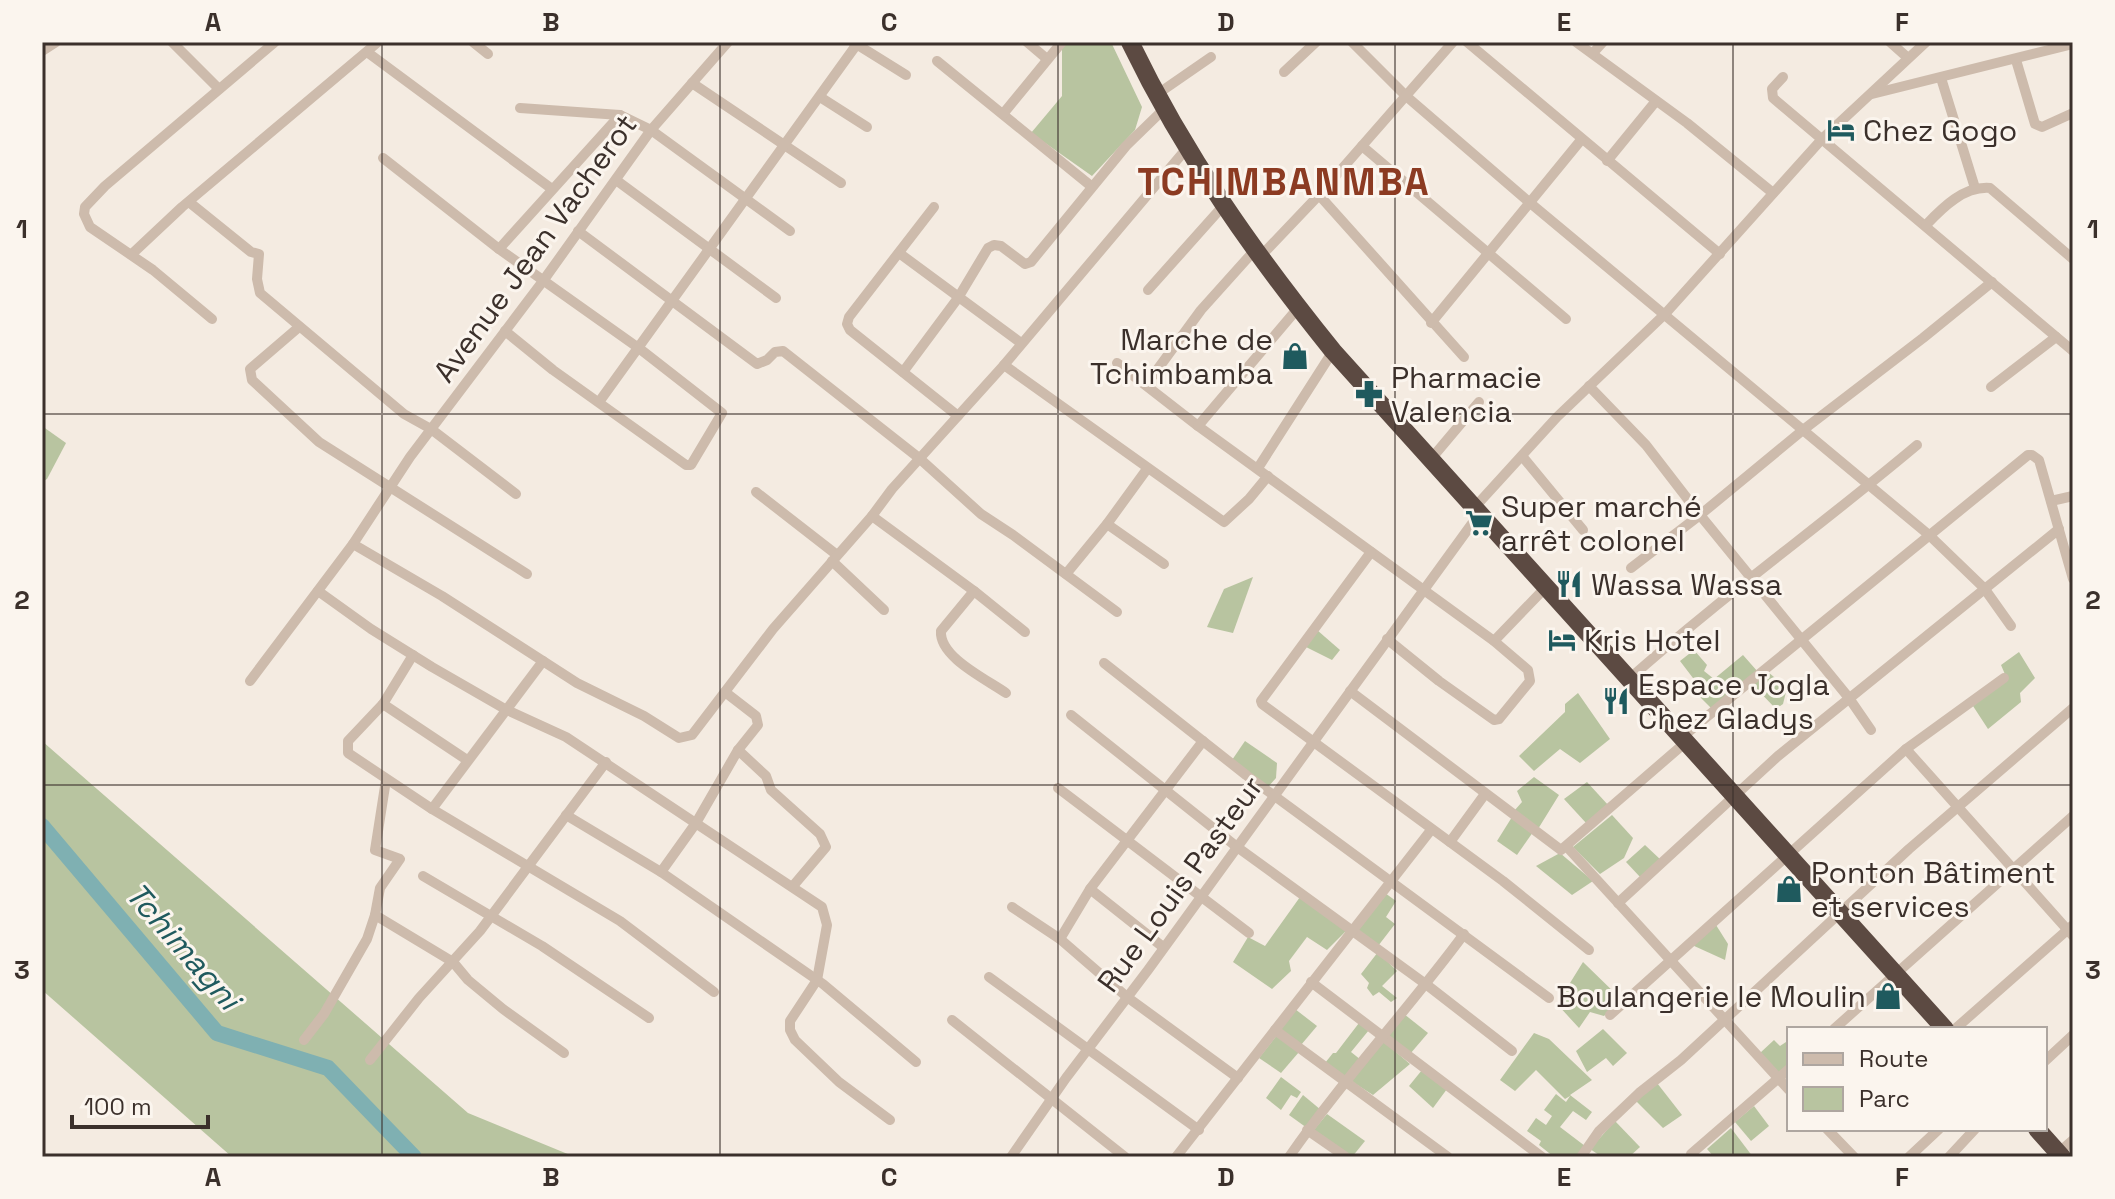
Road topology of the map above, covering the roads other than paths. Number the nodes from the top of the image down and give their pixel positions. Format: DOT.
graph roads {
  1 [pos="56,42"];
  2 [pos="172,42"];
  3 [pos="275,42"];
  4 [pos="378,42"];
  5 [pos="473,42"];
  6 [pos="728,42"];
  7 [pos="1027,42"];
  8 [pos="1062,42"];
  9 [pos="1130,42"];
  10 [pos="1316,42"];
  11 [pos="1352,42"];
  12 [pos="1453,42"];
  13 [pos="1467,42"];
  14 [pos="1576,42"];
  15 [pos="1603,42"];
  16 [pos="1890,42"];
  17 [pos="1926,42"];
  18 [pos="2035,42"];
  19 [pos="855,43"];
  20 [pos="2073,44"];
  21 [pos="42,51"];
  22 [pos="367,52"];
  23 [pos="1593,53"];
  24 [pos="2040,53"];
  25 [pos="488,54"];
  26 [pos="1211,57"];
  27 [pos="1908,58"];
  28 [pos="1047,59"];
  29 [pos="2016,60"];
  30 [pos="937,61"];
  31 [pos="1284,72"];
  32 [pos="906,75"];
  33 [pos="1783,77"];
  34 [pos="1941,78"];
  35 [pos="692,83"];
  36 [pos="219,89"];
  37 [pos="1870,95"];
  38 [pos="1406,96"];
  39 [pos="820,97"];
  40 [pos="1656,101"];
  41 [pos="1160,102"];
  42 [pos="520,108"];
  43 [pos="2073,113"];
  44 [pos="1003,114"];
  45 [pos="620,115"];
  46 [pos="867,127"];
  47 [pos="651,130"];
  48 [pos="1822,139"];
  49 [pos="1581,140"];
  50 [pos="784,146"];
  51 [pos="1362,146"];
  52 [pos="1187,148"];
  53 [pos="383,158"];
  54 [pos="1607,161"];
  55 [pos="616,180"];
  56 [pos="841,183"];
  57 [pos="1091,186"];
  58 [pos="1975,188"];
  59 [pos="552,189"];
  60 [pos="1773,193"];
  61 [pos="1319,195"];
  62 [pos="744,199"];
  63 [pos="189,202"];
  64 [pos="1529,202"];
  65 [pos="1223,206"];
  66 [pos="934,207"];
  67 [pos="1926,225"];
  68 [pos="578,231"];
  69 [pos="790,231"];
  70 [pos="499,249"];
  71 [pos="710,250"];
  72 [pos="1487,252"];
  73 [pos="899,253"];
  74 [pos="132,254"];
  75 [pos="1256,254"];
  76 [pos="1720,254"];
  77 [pos="2073,259"];
  78 [pos="543,281"];
  79 [pos="1992,282"];
  80 [pos="1148,290"];
  81 [pos="776,298"];
  82 [pos="958,298"];
  83 [pos="673,302"];
  84 [pos="1298,308"];
  85 [pos="1665,314"];
  86 [pos="212,319"];
  87 [pos="1566,319"];
  88 [pos="1431,323"];
  89 [pos="299,327"];
  90 [pos="505,331"];
  91 [pos="2056,337"];
  92 [pos="1021,343"];
  93 [pos="640,349"];
  94 [pos="1333,351"];
  95 [pos="2073,351"];
  96 [pos="1464,357"];
  97 [pos="1117,363"];
  98 [pos="1004,365"];
  99 [pos="903,372"];
  100 [pos="1146,385"];
  101 [pos="1589,386"];
  102 [pos="1991,387"];
  103 [pos="599,402"];
  104 [pos="1479,402"];
  105 [pos="958,416"];
  106 [pos="1198,426"];
  107 [pos="431,429"];
  108 [pos="1803,430"];
  109 [pos="1917,445"];
  110 [pos="1522,456"];
  111 [pos="919,458"];
  112 [pos="1431,459"];
  113 [pos="1258,468"];
  114 [pos="1147,469"];
  115 [pos="1268,476"];
  116 [pos="1870,484"];
  117 [pos="390,488"];
  118 [pos="756,492"];
  119 [pos="516,494"];
  120 [pos="2073,496"];
  121 [pos="2051,501"];
  122 [pos="1477,511"];
  123 [pos="1700,515"];
  124 [pos="872,516"];
  125 [pos="1107,524"];
  126 [pos="2059,529"];
  127 [pos="1583,530"];
  128 [pos="1929,535"];
  129 [pos="353,544"];
  130 [pos="1371,552"];
  131 [pos="834,558"];
  132 [pos="1164,564"];
  133 [pos="1631,568"];
  134 [pos="527,574"];
  135 [pos="1066,574"];
  136 [pos="1750,579"];
  137 [pos="2073,579"];
  138 [pos="1546,587"];
  139 [pos="1984,588"];
  140 [pos="1423,589"];
  141 [pos="318,591"];
  142 [pos="974,591"];
  143 [pos="884,610"];
  144 [pos="1117,612"];
  145 [pos="2011,626"];
  146 [pos="1025,632"];
  147 [pos="1387,639"];
  148 [pos="1801,639"];
  149 [pos="1494,641"];
  150 [pos="413,655"];
  151 [pos="543,661"];
  152 [pos="1104,663"];
  153 [pos="2004,678"];
  154 [pos="1628,680"];
  155 [pos="250,681"];
  156 [pos="1350,691"];
  157 [pos="725,692"];
  158 [pos="1006,693"];
  159 [pos="1849,698"];
  160 [pos="383,704"];
  161 [pos="2073,708"];
  162 [pos="505,709"];
  163 [pos="1071,715"];
  164 [pos="1871,730"];
  165 [pos="1684,740"];
  166 [pos="1203,741"];
  167 [pos="1313,743"];
  168 [pos="1906,749"];
  169 [pos="738,750"];
  170 [pos="467,760"];
  171 [pos="606,762"];
  172 [pos="386,780"];
  173 [pos="1058,788"];
  174 [pos="1168,791"];
  175 [pos="1485,794"];
  176 [pos="1275,796"];
  177 [pos="1735,796"];
  178 [pos="1958,807"];
  179 [pos="432,809"];
  180 [pos="566,815"];
  181 [pos="2073,816"];
  182 [pos="696,823"];
  183 [pos="1431,830"];
  184 [pos="1129,841"];
  185 [pos="1450,842"];
  186 [pos="1237,847"];
  187 [pos="1567,847"];
  188 [pos="1787,855"];
  189 [pos="528,866"];
  190 [pos="2013,869"];
  191 [pos="661,872"];
  192 [pos="423,876"];
  193 [pos="1391,880"];
  194 [pos="793,886"];
  195 [pos="1090,889"];
  196 [pos="1200,897"];
  197 [pos="1618,903"];
  198 [pos="1012,907"];
  199 [pos="1840,913"];
  200 [pos="375,915"];
  201 [pos="491,916"];
  202 [pos="1351,929"];
  203 [pos="2071,930"];
  204 [pos="1249,933"];
  205 [pos="1464,934"];
  206 [pos="1060,939"];
  207 [pos="1163,947"];
  208 [pos="1589,950"];
  209 [pos="1670,959"];
  210 [pos="453,962"];
  211 [pos="1895,975"];
  212 [pos="989,977"];
  213 [pos="817,980"];
  214 [pos="1311,982"];
  215 [pos="1427,985"];
  216 [pos="714,992"];
  217 [pos="1127,997"];
  218 [pos="1549,998"];
  219 [pos="1610,1015"];
  220 [pos="649,1018"];
  221 [pos="952,1020"];
  222 [pos="1725,1020"];
  223 [pos="1836,1027"];
  224 [pos="1943,1027"];
  225 [pos="1957,1027"];
  226 [pos="1275,1030"];
  227 [pos="2073,1035"];
  228 [pos="1383,1037"];
  229 [pos="304,1040"];
  230 [pos="1088,1050"];
  231 [pos="1512,1051"];
  232 [pos="564,1053"];
  233 [pos="2047,1059"];
  234 [pos="370,1060"];
  235 [pos="916,1062"];
  236 [pos="1787,1071"];
  237 [pos="1238,1078"];
  238 [pos="1778,1079"];
  239 [pos="1344,1080"];
  240 [pos="1787,1088"];
  241 [pos="1052,1099"];
  242 [pos="890,1120"];
  243 [pos="1199,1130"];
  244 [pos="1307,1130"];
  245 [pos="1829,1131"];
  246 [pos="1922,1131"];
  247 [pos="1937,1131"];
  248 [pos="1973,1131"];
  249 [pos="2040,1131"];
  250 [pos="1928,1139"];
  251 [pos="2065,1150"];
  252 [pos="1433,1153"];
  253 [pos="1691,1154"];
  254 [pos="1011,1157"];
  255 [pos="1125,1157"];
  256 [pos="1176,1157"];
  257 [pos="1289,1157"];
  258 [pos="1346,1157"];
  259 [pos="1448,1157"];
  260 [pos="1542,1157"];
  261 [pos="1581,1157"];
  262 [pos="1854,1157"];
  263 [pos="1909,1157"];
  264 [pos="1949,1157"];
  1 -- 21 [label="street"];
  2 -- 36 [label="street"];
  3 -- 36 [label="street"];
  4 -- 22 [label="street"];
  5 -- 25 [label="street"];
  6 -- 35 [label="street, Avenue Jean Vacherot"];
  7 -- 28 [label="street"];
  8 -- 28 [label="street"];
  9 -- 41 [label="highway"];
  10 -- 31 [label="street"];
  11 -- 38 [label="street"];
  12 -- 38 [label="street"];
  13 -- 49 [label="street"];
  14 -- 23 [label="street"];
  15 -- 23 [label="street"];
  16 -- 27 [label="street"];
  17 -- 27 [label="street"];
  18 -- 24 [label="street"];
  19 -- 32 [label="street"];
  19 -- 39 [label="street"];
  20 -- 24 [label="street"];
  22 -- 59 [label="street"];
  22 -- 63 [label="street"];
  23 -- 40 [label="street"];
  24 -- 29 [label="street"];
  26 -- 41 [label="street"];
  27 -- 37 [label="street"];
  28 -- 44 [label="street"];
  29 -- 34 [label="street"];
  29 -- 43 [label="street"];
  30 -- 44 [label="street"];
  33 -- 48 [label="street"];
  34 -- 37 [label="street"];
  34 -- 58 [label="street"];
  35 -- 47 [label="street, Avenue Jean Vacherot"];
  35 -- 50 [label="street"];
  36 -- 74 [label="street"];
  37 -- 48 [label="street"];
  38 -- 51 [label="street"];
  38 -- 64 [label="street"];
  39 -- 46 [label="street"];
  39 -- 50 [label="street"];
  40 -- 54 [label="street"];
  40 -- 60 [label="street"];
  41 -- 52 [label="highway"];
  41 -- 57 [label="street"];
  42 -- 45 [label="street"];
  44 -- 57 [label="street"];
  45 -- 47 [label="street"];
  45 -- 59 [label="street"];
  47 -- 55 [label="street, Avenue Jean Vacherot"];
  47 -- 62 [label="street"];
  48 -- 60 [label="street"];
  48 -- 67 [label="street"];
  49 -- 54 [label="street"];
  49 -- 64 [label="street"];
  50 -- 56 [label="street"];
  50 -- 62 [label="street"];
  51 -- 61 [label="street"];
  51 -- 72 [label="street"];
  52 -- 65 [label="highway"];
  52 -- 92 [label="street"];
  53 -- 70 [label="street"];
  54 -- 76 [label="street"];
  55 -- 68 [label="street, Avenue Jean Vacherot"];
  55 -- 71 [label="street"];
  57 -- 82 [label="street"];
  58 -- 67 [label="street"];
  58 -- 77 [label="street"];
  59 -- 70 [label="street"];
  60 -- 76 [label="street"];
  61 -- 75 [label="street"];
  61 -- 88 [label="street"];
  62 -- 69 [label="street"];
  62 -- 71 [label="street"];
  63 -- 74 [label="street"];
  63 -- 89 [label="street"];
  64 -- 72 [label="street"];
  64 -- 85 [label="street"];
  65 -- 75 [label="highway"];
  65 -- 80 [label="street"];
  66 -- 73 [label="street"];
  67 -- 79 [label="street"];
  68 -- 78 [label="street, Avenue Jean Vacherot"];
  68 -- 83 [label="street"];
  70 -- 78 [label="street"];
  71 -- 81 [label="street"];
  71 -- 83 [label="street"];
  72 -- 87 [label="street"];
  72 -- 88 [label="street"];
  73 -- 82 [label="street"];
  73 -- 99 [label="street"];
  74 -- 86 [label="street"];
  75 -- 84 [label="highway"];
  75 -- 100 [label="street"];
  76 -- 85 [label="street"];
  78 -- 90 [label="street, Avenue Jean Vacherot"];
  78 -- 93 [label="street"];
  79 -- 91 [label="street"];
  79 -- 108 [label="street"];
  82 -- 92 [label="street"];
  82 -- 99 [label="street"];
  83 -- 93 [label="street"];
  83 -- 111 [label="street"];
  84 -- 94 [label="highway"];
  84 -- 106 [label="street"];
  85 -- 101 [label="street"];
  85 -- 108 [label="street"];
  88 -- 96 [label="street"];
  89 -- 107 [label="street"];
  89 -- 117 [label="street"];
  90 -- 103 [label="street"];
  90 -- 107 [label="street, Avenue Jean Vacherot"];
  91 -- 95 [label="street"];
  91 -- 102 [label="street"];
  92 -- 98 [label="street"];
  93 -- 103 [label="street"];
  93 -- 103 [label="street"];
  94 -- 112 [label="highway"];
  94 -- 113 [label="street"];
  97 -- 100 [label="street"];
  98 -- 105 [label="street"];
  98 -- 114 [label="street"];
  99 -- 105 [label="street"];
  100 -- 106 [label="street"];
  101 -- 110 [label="street"];
  101 -- 123 [label="street"];
  104 -- 112 [label="street"];
  105 -- 111 [label="street"];
  106 -- 113 [label="street"];
  107 -- 117 [label="street, Avenue Jean Vacherot"];
  107 -- 119 [label="street"];
  108 -- 116 [label="street"];
  108 -- 123 [label="street"];
  109 -- 116 [label="street"];
  110 -- 122 [label="street"];
  110 -- 127 [label="street"];
  111 -- 124 [label="street"];
  111 -- 135 [label="street"];
  112 -- 122 [label="highway"];
  113 -- 115 [label="street"];
  114 -- 115 [label="street"];
  114 -- 125 [label="street"];
  115 -- 130 [label="street"];
  116 -- 128 [label="street"];
  116 -- 136 [label="street"];
  117 -- 129 [label="street, Avenue Jean Vacherot"];
  117 -- 134 [label="street"];
  118 -- 131 [label="street"];
  120 -- 121 [label="street"];
  121 -- 126 [label="street"];
  121 -- 128 [label="street"];
  122 -- 138 [label="highway"];
  122 -- 140 [label="street, Rue Louis Pasteur"];
  123 -- 133 [label="street"];
  123 -- 136 [label="street"];
  124 -- 131 [label="street"];
  124 -- 142 [label="street"];
  125 -- 132 [label="street"];
  125 -- 135 [label="street"];
  126 -- 137 [label="street"];
  126 -- 139 [label="street"];
  128 -- 139 [label="street"];
  128 -- 148 [label="street"];
  129 -- 141 [label="street"];
  129 -- 151 [label="street"];
  130 -- 140 [label="street"];
  130 -- 167 [label="street"];
  131 -- 143 [label="street"];
  131 -- 157 [label="street"];
  135 -- 144 [label="street"];
  136 -- 148 [label="street"];
  136 -- 154 [label="street"];
  138 -- 149 [label="street"];
  138 -- 154 [label="highway"];
  139 -- 145 [label="street"];
  139 -- 159 [label="street"];
  140 -- 147 [label="street, Rue Louis Pasteur"];
  140 -- 149 [label="street"];
  141 -- 150 [label="street"];
  141 -- 155 [label="street"];
  142 -- 146 [label="street"];
  142 -- 158 [label="street"];
  147 -- 149 [label="street"];
  147 -- 156 [label="street, Rue Louis Pasteur"];
  148 -- 159 [label="street"];
  148 -- 165 [label="street"];
  150 -- 160 [label="street"];
  150 -- 162 [label="street"];
  151 -- 157 [label="street"];
  151 -- 162 [label="street"];
  152 -- 166 [label="street"];
  153 -- 168 [label="street"];
  154 -- 165 [label="highway"];
  156 -- 167 [label="street, Rue Louis Pasteur"];
  156 -- 175 [label="street"];
  157 -- 169 [label="street"];
  159 -- 164 [label="street"];
  159 -- 177 [label="street"];
  160 -- 170 [label="street"];
  160 -- 172 [label="street"];
  161 -- 178 [label="street"];
  162 -- 170 [label="street"];
  162 -- 171 [label="street"];
  163 -- 174 [label="street"];
  165 -- 177 [label="highway"];
  165 -- 187 [label="street"];
  166 -- 174 [label="street"];
  166 -- 176 [label="street"];
  167 -- 176 [label="street, Rue Louis Pasteur"];
  167 -- 183 [label="street"];
  168 -- 178 [label="street"];
  168 -- 188 [label="street"];
  169 -- 182 [label="street"];
  169 -- 194 [label="street"];
  170 -- 179 [label="street"];
  171 -- 180 [label="street"];
  171 -- 182 [label="street"];
  172 -- 179 [label="street"];
  172 -- 200 [label="street"];
  173 -- 184 [label="street"];
  174 -- 184 [label="street"];
  174 -- 186 [label="street"];
  175 -- 185 [label="street"];
  175 -- 187 [label="street"];
  176 -- 186 [label="street, Rue Louis Pasteur"];
  176 -- 193 [label="street"];
  177 -- 188 [label="highway"];
  177 -- 197 [label="street"];
  178 -- 190 [label="street"];
  178 -- 199 [label="street"];
  179 -- 189 [label="street"];
  180 -- 189 [label="street"];
  180 -- 191 [label="street"];
  181 -- 190 [label="street"];
  182 -- 191 [label="street"];
  182 -- 194 [label="street"];
  183 -- 185 [label="street"];
  183 -- 193 [label="street"];
  184 -- 195 [label="street"];
  184 -- 196 [label="street"];
  185 -- 208 [label="street"];
  186 -- 196 [label="street, Rue Louis Pasteur"];
  186 -- 202 [label="street"];
  187 -- 197 [label="street"];
  188 -- 199 [label="highway"];
  188 -- 209 [label="street"];
  189 -- 201 [label="street"];
  189 -- 216 [label="street"];
  190 -- 203 [label="street"];
  190 -- 211 [label="street"];
  191 -- 213 [label="street"];
  192 -- 201 [label="street"];
  193 -- 202 [label="street"];
  193 -- 205 [label="street"];
  194 -- 213 [label="street"];
  195 -- 206 [label="street"];
  195 -- 207 [label="street"];
  196 -- 204 [label="street"];
  196 -- 207 [label="street, Rue Louis Pasteur"];
  197 -- 209 [label="street"];
  198 -- 206 [label="street"];
  199 -- 211 [label="highway"];
  199 -- 222 [label="street"];
  200 -- 210 [label="street"];
  200 -- 229 [label="street"];
  201 -- 210 [label="street"];
  201 -- 220 [label="street"];
  202 -- 214 [label="street"];
  202 -- 215 [label="street"];
  203 -- 225 [label="street"];
  205 -- 215 [label="street"];
  205 -- 218 [label="street"];
  206 -- 217 [label="street"];
  207 -- 217 [label="street, Rue Louis Pasteur"];
  209 -- 219 [label="street"];
  209 -- 222 [label="street"];
  210 -- 232 [label="street"];
  210 -- 234 [label="street"];
  211 -- 223 [label="street"];
  211 -- 224 [label="highway"];
  212 -- 230 [label="street"];
  213 -- 235 [label="street"];
  213 -- 242 [label="street"];
  214 -- 226 [label="street"];
  214 -- 228 [label="street"];
  215 -- 228 [label="street"];
  215 -- 231 [label="street"];
  217 -- 230 [label="street, Rue Louis Pasteur"];
  217 -- 237 [label="street"];
  221 -- 241 [label="street"];
  222 -- 238 [label="street"];
  222 -- 261 [label="street"];
  226 -- 237 [label="street"];
  226 -- 239 [label="street"];
  227 -- 233 [label="street"];
  228 -- 239 [label="street"];
  228 -- 260 [label="street"];
  230 -- 241 [label="street, Rue Louis Pasteur"];
  230 -- 243 [label="street"];
  236 -- 238 [label="street"];
  237 -- 243 [label="street"];
  238 -- 240 [label="street"];
  238 -- 253 [label="street"];
  239 -- 244 [label="street"];
  239 -- 252 [label="street"];
  241 -- 254 [label="street, Rue Louis Pasteur"];
  241 -- 255 [label="street"];
  243 -- 256 [label="street"];
  244 -- 257 [label="street"];
  244 -- 258 [label="street"];
  245 -- 262 [label="street"];
  246 -- 250 [label="street"];
  247 -- 250 [label="street"];
  248 -- 264 [label="street"];
  249 -- 251 [label="highway"];
  250 -- 263 [label="street"];
  252 -- 259 [label="street"];
}
